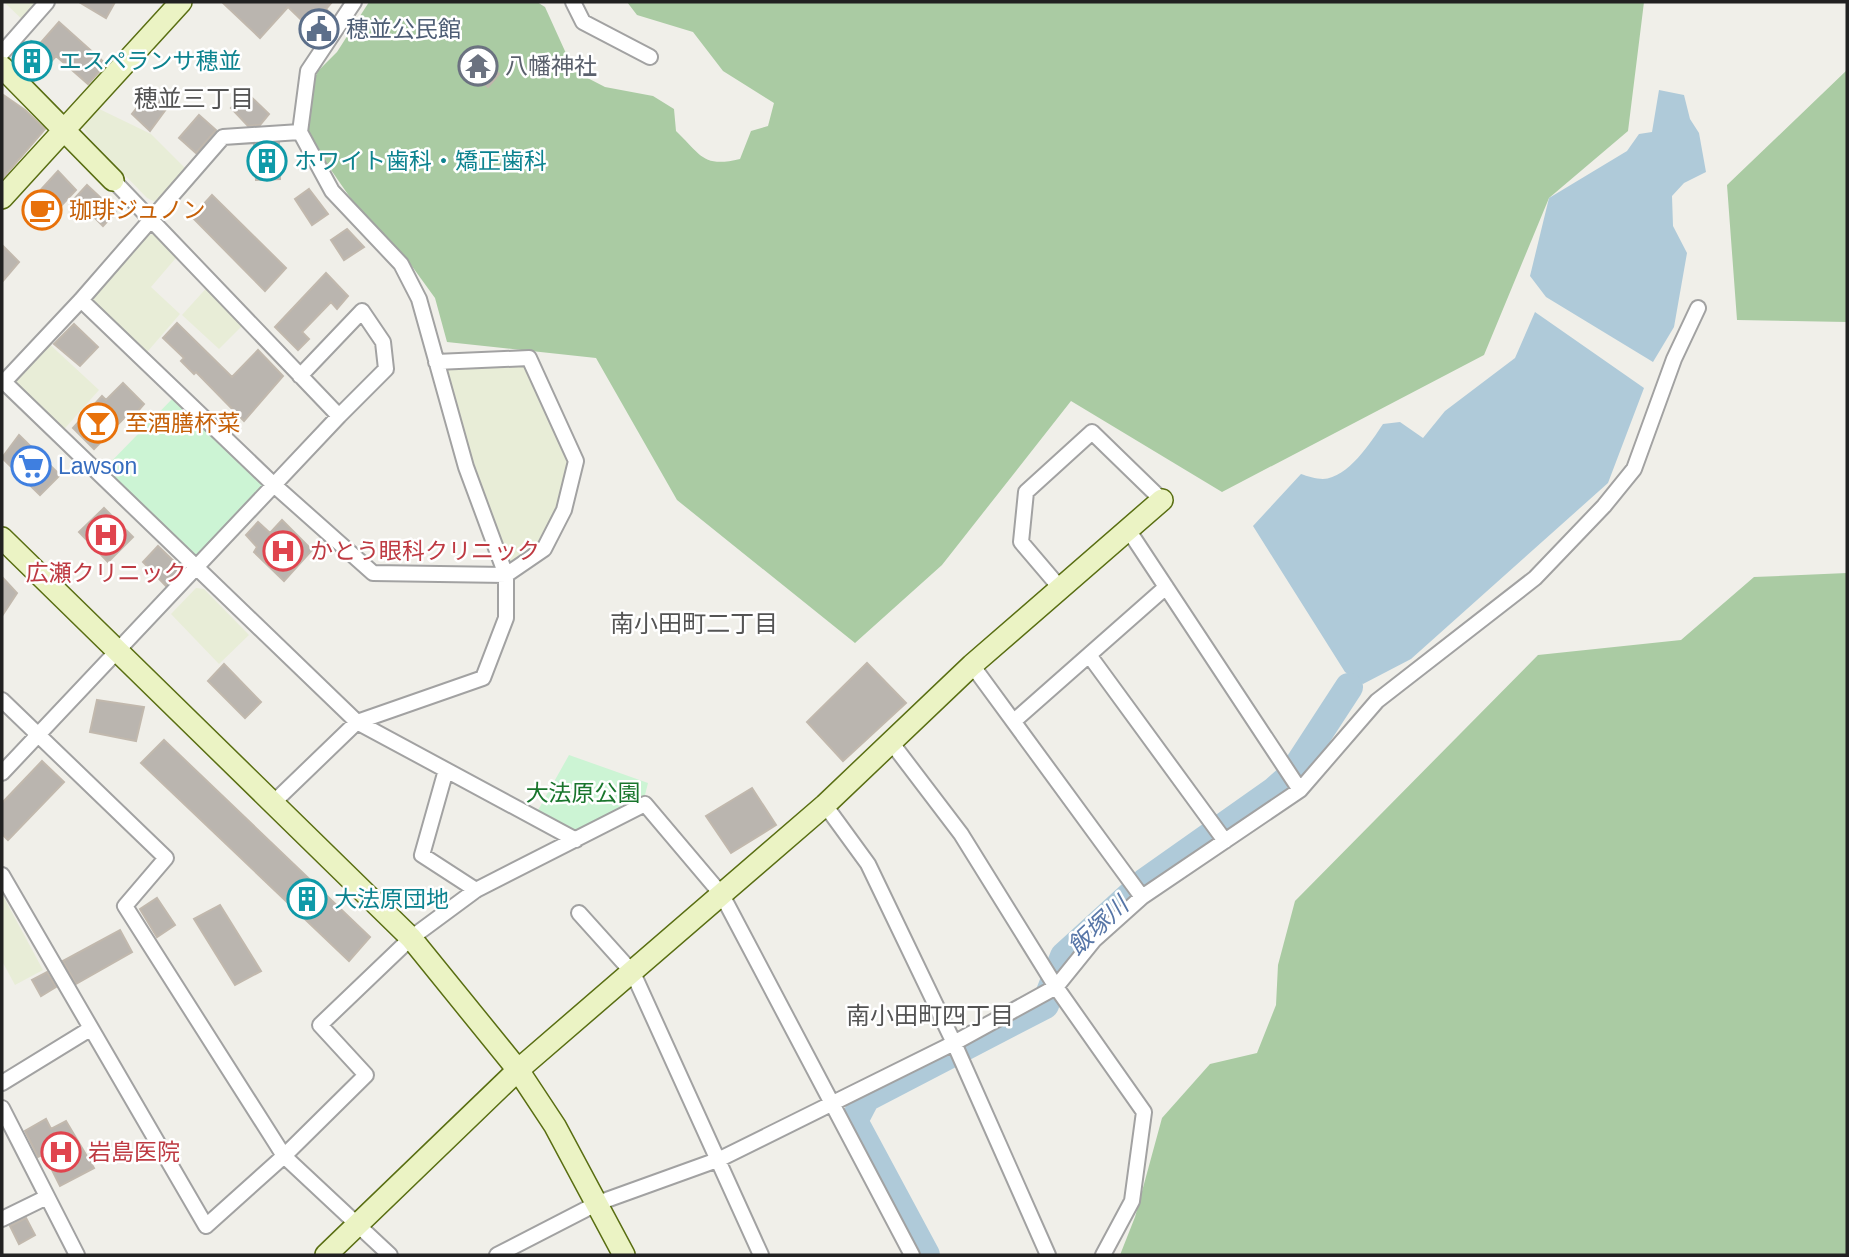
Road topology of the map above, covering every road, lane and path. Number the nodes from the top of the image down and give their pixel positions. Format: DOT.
graph roads {
  1 [pos="47,2"];
  2 [pos="181,2"];
  3 [pos="354,2"];
  4 [pos="573,2"];
  5 [pos="2,52"];
  6 [pos="650,57"];
  7 [pos="2,67"];
  8 [pos="65,131"];
  9 [pos="300,132"];
  10 [pos="113,180"];
  11 [pos="2,198"];
  12 [pos="151,220"];
  13 [pos="81,300"];
  14 [pos="1698,308"];
  15 [pos="436,362"];
  16 [pos="300,376"];
  17 [pos="3,383"];
  18 [pos="339,416"];
  19 [pos="274,485"];
  20 [pos="1162,500"];
  21 [pos="1129,531"];
  22 [pos="2,538"];
  23 [pos="196,568"];
  24 [pos="506,575"];
  25 [pos="1166,587"];
  26 [pos="1061,589"];
  27 [pos="117,651"];
  28 [pos="1089,655"];
  29 [pos="972,665"];
  30 [pos="2,700"];
  31 [pos="1014,721"];
  32 [pos="357,722"];
  33 [pos="38,734"];
  34 [pos="891,742"];
  35 [pos="446,770"];
  36 [pos="2,773"];
  37 [pos="1300,790"];
  38 [pos="273,803"];
  39 [pos="825,805"];
  40 [pos="576,840"];
  41 [pos="1225,841"];
  42 [pos="2,875"];
  43 [pos="476,890"];
  44 [pos="722,895"];
  45 [pos="1142,897"];
  46 [pos="579,913"];
  47 [pos="411,938"];
  48 [pos="633,973"];
  49 [pos="1056,987"];
  50 [pos="90,1028"];
  51 [pos="954,1043"];
  52 [pos="518,1070"];
  53 [pos="2,1083"];
  54 [pos="830,1104"];
  55 [pos="2,1108"];
  56 [pos="284,1156"];
  57 [pos="720,1159"];
  58 [pos="47,1197"];
  59 [pos="598,1203"];
  60 [pos="2,1219"];
  61 [pos="360,1224"];
  62 [pos="77,1255"];
  63 [pos="326,1255"];
  64 [pos="390,1255"];
  65 [pos="497,1255"];
  66 [pos="624,1255"];
  67 [pos="761,1255"];
  68 [pos="912,1255"];
  69 [pos="1048,1255"];
  70 [pos="1103,1255"];
  1 -- 5 [label="street"];
  2 -- 8 [label="street"];
  3 -- 9 [label="street"];
  4 -- 6 [label="street"];
  7 -- 8 [label="street"];
  8 -- 10 [label="street"];
  8 -- 11 [label="street"];
  9 -- 12 [label="street"];
  9 -- 15 [label="street"];
  10 -- 12 [label="street"];
  12 -- 13 [label="street"];
  12 -- 16 [label="street"];
  13 -- 17 [label="street"];
  13 -- 19 [label="street"];
  14 -- 37 [label="street"];
  15 -- 24 [label="street"];
  15 -- 24 [label="street"];
  16 -- 18 [label="street"];
  16 -- 18 [label="street"];
  17 -- 23 [label="street"];
  18 -- 19 [label="street"];
  19 -- 23 [label="street"];
  19 -- 24 [label="street"];
  20 -- 21 [label="street"];
  20 -- 26 [label="street"];
  21 -- 25 [label="street"];
  21 -- 26 [label="street"];
  22 -- 27 [label="street"];
  23 -- 27 [label="street"];
  23 -- 32 [label="street"];
  24 -- 32 [label="street"];
  25 -- 28 [label="street"];
  25 -- 37 [label="street"];
  26 -- 29 [label="street"];
  27 -- 33 [label="street"];
  27 -- 38 [label="street"];
  28 -- 31 [label="street"];
  28 -- 41 [label="street"];
  29 -- 31 [label="street"];
  29 -- 34 [label="street"];
  30 -- 33 [label="street"];
  31 -- 45 [label="street"];
  32 -- 35 [label="street"];
  32 -- 38 [label="street"];
  33 -- 36 [label="street"];
  33 -- 56 [label="street"];
  34 -- 39 [label="street"];
  34 -- 49 [label="street"];
  35 -- 40 [label="street"];
  35 -- 43 [label="street"];
  37 -- 41 [label="street"];
  38 -- 47 [label="street"];
  39 -- 44 [label="street"];
  39 -- 51 [label="street"];
  40 -- 43 [label="street"];
  40 -- 44 [label="street"];
  41 -- 45 [label="street"];
  42 -- 50 [label="street"];
  43 -- 47 [label="street"];
  44 -- 48 [label="street"];
  44 -- 54 [label="street"];
  45 -- 49 [label="street"];
  46 -- 48 [label="street"];
  47 -- 52 [label="street"];
  47 -- 56 [label="street"];
  48 -- 52 [label="street"];
  48 -- 57 [label="street"];
  49 -- 51 [label="street"];
  49 -- 70 [label="street"];
  50 -- 53 [label="street"];
  50 -- 56 [label="street"];
  51 -- 54 [label="street"];
  51 -- 69 [label="street"];
  52 -- 59 [label="street"];
  52 -- 61 [label="street"];
  54 -- 57 [label="street"];
  54 -- 68 [label="street"];
  55 -- 58 [label="street"];
  56 -- 61 [label="street"];
  57 -- 59 [label="street"];
  57 -- 67 [label="street"];
  58 -- 60 [label="street"];
  58 -- 62 [label="street"];
  59 -- 65 [label="street"];
  59 -- 66 [label="street"];
  61 -- 63 [label="street"];
  61 -- 64 [label="street"];
}
